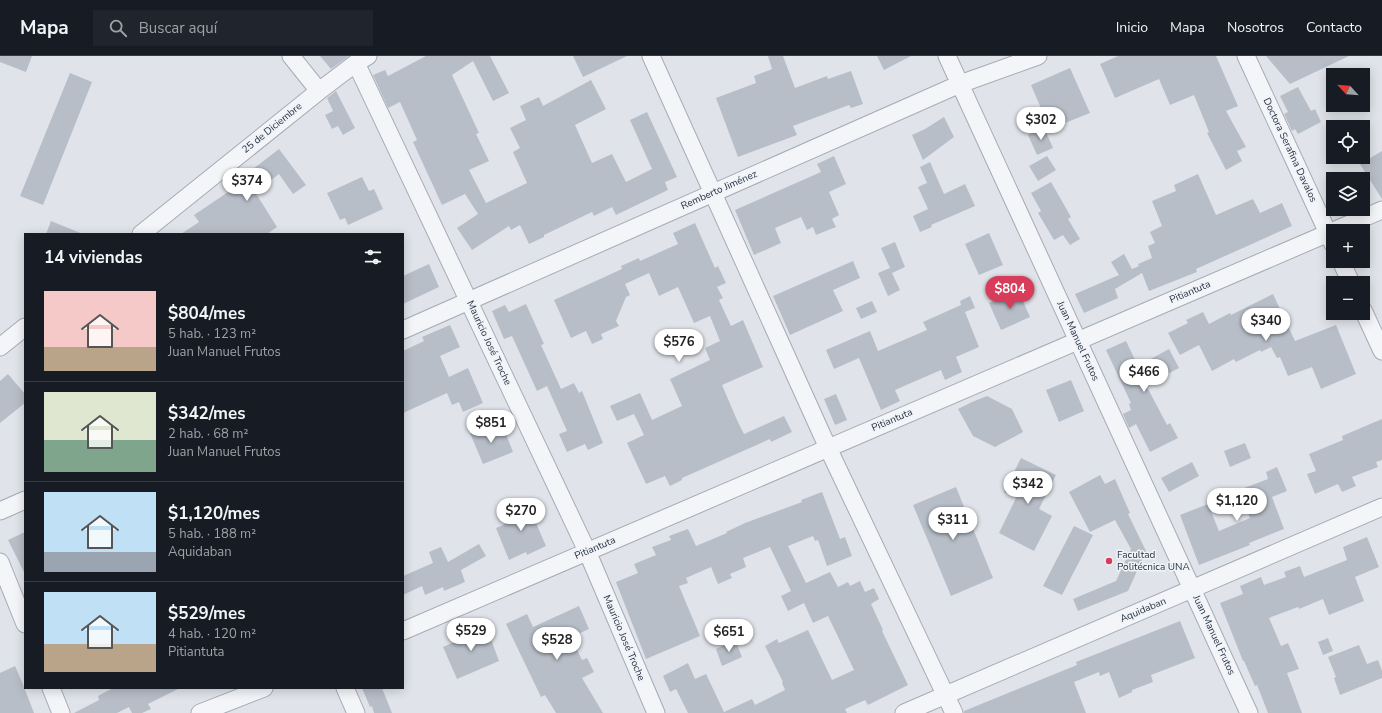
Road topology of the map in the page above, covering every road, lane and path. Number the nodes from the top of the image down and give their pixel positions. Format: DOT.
graph roads {
  1 [pos="291,56"];
  2 [pos="652,56"];
  3 [pos="947,56"];
  4 [pos="1038,56"];
  5 [pos="1246,56"];
  6 [pos="363,58"];
  7 [pos="960,84"];
  8 [pos="319,91"];
  9 [pos="714,193"];
  10 [pos="1382,210"];
  11 [pos="1357,224"];
  12 [pos="1326,230"];
  13 [pos="142,233"];
  14 [pos="1326,241"];
  15 [pos="469,301"];
  16 [pos="1368,320"];
  17 [pos="24,328"];
  18 [pos="404,330"];
  19 [pos="1078,341"];
  20 [pos="0,348"];
  21 [pos="1382,352"];
  22 [pos="828,448"];
  23 [pos="24,500"];
  24 [pos="1382,507"];
  25 [pos="0,511"];
  26 [pos="587,551"];
  27 [pos="0,562"];
  28 [pos="4,586"];
  29 [pos="1192,588"];
  30 [pos="24,622"];
  31 [pos="404,631"];
  32 [pos="51,689"];
  33 [pos="261,689"];
  34 [pos="345,689"];
  35 [pos="946,695"];
  36 [pos="61,713"];
  37 [pos="200,713"];
  38 [pos="356,713"];
  39 [pos="656,713"];
  40 [pos="904,713"];
  41 [pos="954,713"];
  42 [pos="1249,713"];
  1 -- 8 [label="street"];
  2 -- 9 [label="street"];
  3 -- 7 [label="street, Juan Manuel Frutos"];
  4 -- 7 [label="street, Remberto Jiménez"];
  5 -- 12 [label="street, Doctora Serafina Davalos"];
  6 -- 8 [label="street, 25 de Diciembre"];
  6 -- 15 [label="street, Mauricio José Troche"];
  7 -- 9 [label="street, Remberto Jiménez"];
  7 -- 19 [label="street, Juan Manuel Frutos"];
  8 -- 13 [label="street, 25 de Diciembre"];
  9 -- 15 [label="street, Remberto Jiménez"];
  9 -- 22 [label="street"];
  10 -- 11 [label="street, Pitiantuta"];
  14 -- 19 [label="street, Pitiantuta"];
  15 -- 18 [label="street, Remberto Jiménez"];
  15 -- 26 [label="street, Mauricio José Troche"];
  16 -- 21 [label="street"];
  17 -- 20 [label="street"];
  19 -- 22 [label="street, Pitiantuta"];
  19 -- 29 [label="street, Juan Manuel Frutos"];
  22 -- 26 [label="street, Pitiantuta"];
  22 -- 35 [label="street"];
  23 -- 25 [label="street"];
  24 -- 29 [label="street, Aquidaban"];
  26 -- 31 [label="street, Pitiantuta"];
  26 -- 39 [label="street, Mauricio José Troche"];
  27 -- 28 [label="street"];
  28 -- 30 [label="street"];
  29 -- 35 [label="street, Aquidaban"];
  29 -- 42 [label="street, Juan Manuel Frutos"];
  32 -- 36 [label="street"];
  33 -- 37 [label="street"];
  34 -- 38 [label="street"];
  35 -- 40 [label="street, Aquidaban"];
  35 -- 41 [label="street"];
}
